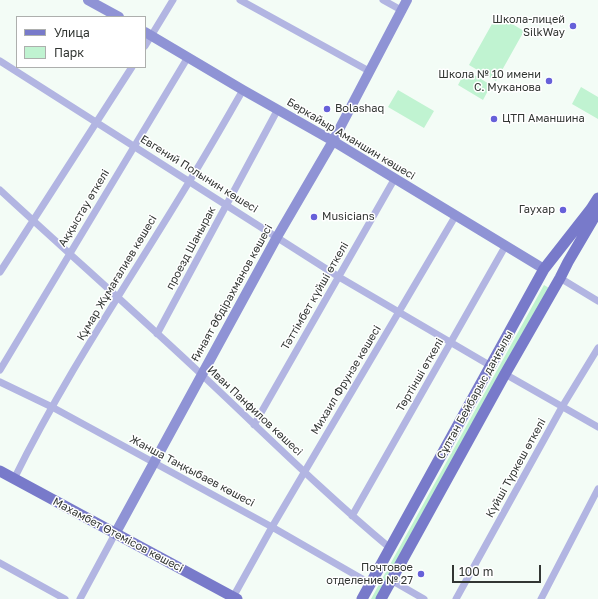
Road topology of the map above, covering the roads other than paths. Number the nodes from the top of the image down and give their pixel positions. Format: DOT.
graph roads {
  1 [pos="88,0"];
  2 [pos="173,0"];
  3 [pos="240,0"];
  4 [pos="383,0"];
  5 [pos="407,0"];
  6 [pos="401,10"];
  7 [pos="117,16"];
  8 [pos="148,34"];
  9 [pos="188,57"];
  10 [pos="0,61"];
  11 [pos="131,68"];
  12 [pos="369,71"];
  13 [pos="243,90"];
  14 [pos="278,110"];
  15 [pos="96,122"];
  16 [pos="333,141"];
  17 [pos="134,146"];
  18 [pos="396,178"];
  19 [pos="190,181"];
  20 [pos="0,190"];
  21 [pos="598,198"];
  22 [pos="227,205"];
  23 [pos="598,212"];
  24 [pos="456,215"];
  25 [pos="33,221"];
  26 [pos="277,237"];
  27 [pos="506,245"];
  28 [pos="70,253"];
  29 [pos="555,256"];
  30 [pos="568,262"];
  31 [pos="544,269"];
  32 [pos="0,272"];
  33 [pos="339,276"];
  34 [pos="560,278"];
  35 [pos="117,297"];
  36 [pos="598,301"];
  37 [pos="399,312"];
  38 [pos="157,334"];
  39 [pos="451,342"];
  40 [pos="598,348"];
  41 [pos="491,366"];
  42 [pos="0,370"];
  43 [pos="201,374"];
  44 [pos="505,374"];
  45 [pos="0,382"];
  46 [pos="52,407"];
  47 [pos="562,407"];
  48 [pos="254,425"];
  49 [pos="598,427"];
  50 [pos="153,463"];
  51 [pos="0,471"];
  52 [pos="304,472"];
  53 [pos="14,478"];
  54 [pos="598,489"];
  55 [pos="352,516"];
  56 [pos="272,527"];
  57 [pos="115,534"];
  58 [pos="390,548"];
  59 [pos="0,563"];
  60 [pos="391,580"];
  61 [pos="371,584"];
  62 [pos="234,598"];
  63 [pos="65,599"];
  64 [pos="80,599"];
  65 [pos="362,599"];
  66 [pos="381,599"];
  67 [pos="424,599"];
  68 [pos="456,599"];
  69 [pos="541,599"];
  1 -- 7 [label="street"];
  2 -- 8 [label="street"];
  3 -- 12 [label="street"];
  4 -- 6 [label="street"];
  5 -- 6 [label="street, Ғинаят Әбдірахманов көшесі"];
  6 -- 12 [label="street, Ғинаят Әбдірахманов көшесі"];
  8 -- 9 [label="street, Беркайыр Аманшин көшесі"];
  9 -- 13 [label="street, Беркайыр Аманшин көшесі"];
  9 -- 17 [label="street, Аққыстау өткелі"];
  10 -- 15 [label="street, Евгений Полынин көшесі"];
  11 -- 15 [label="street"];
  12 -- 16 [label="street, Ғинаят Әбдірахманов көшесі"];
  13 -- 14 [label="street, Беркайыр Аманшин көшесі"];
  13 -- 19 [label="street, Құмар Жұмағалиев көшесі"];
  14 -- 16 [label="street, Беркайыр Аманшин көшесі"];
  14 -- 22 [label="street, проезд Шанырак"];
  15 -- 17 [label="street, Евгений Полынин көшесі"];
  15 -- 25 [label="street"];
  16 -- 18 [label="street, Беркайыр Аманшин көшесі"];
  16 -- 26 [label="street, Ғинаят Әбдірахманов көшесі"];
  17 -- 19 [label="street, Евгений Полынин көшесі"];
  17 -- 28 [label="street, Аққыстау өткелі"];
  18 -- 24 [label="street, Беркайыр Аманшин көшесі"];
  18 -- 33 [label="street, Тәттімбет күйші өткелі"];
  19 -- 22 [label="street, Евгений Полынин көшесі"];
  19 -- 35 [label="street, Құмар Жұмағалиев көшесі"];
  20 -- 25 [label="street, Иван Панфилов көшесі"];
  21 -- 29 [label="main road, Сұлтан Бейбарыс даңғылы"];
  22 -- 26 [label="street, Евгений Полынин көшесі"];
  22 -- 38 [label="street, проезд Шанырак"];
  23 -- 30 [label="main road, Сұлтан Бейбарыс даңғылы"];
  24 -- 27 [label="street, Беркайыр Аманшин көшесі"];
  24 -- 37 [label="street, Михаил Фрунзе көшесі"];
  25 -- 28 [label="street, Иван Панфилов көшесі"];
  25 -- 32 [label="street"];
  26 -- 33 [label="street, Евгений Полынин көшесі"];
  26 -- 43 [label="street, Ғинаят Әбдірахманов көшесі"];
  27 -- 31 [label="street, Беркайыр Аманшин көшесі"];
  27 -- 39 [label="street, Төртінші өткелі"];
  28 -- 35 [label="street, Иван Панфилов көшесі"];
  28 -- 42 [label="street, Аққыстау өткелі"];
  29 -- 30 [label="main road"];
  29 -- 31 [label="main road, Сұлтан Бейбарыс даңғылы"];
  30 -- 34 [label="main road, Сұлтан Бейбарыс даңғылы"];
  31 -- 41 [label="main road, Сұлтан Бейбарыс даңғылы"];
  33 -- 37 [label="street, Евгений Полынин көшесі"];
  33 -- 48 [label="street, Тәттімбет күйші өткелі"];
  34 -- 36 [label="street"];
  34 -- 44 [label="main road, Сұлтан Бейбарыс даңғылы"];
  35 -- 38 [label="street, Иван Панфилов көшесі"];
  35 -- 46 [label="street, Құмар Жұмағалиев көшесі"];
  37 -- 39 [label="street, Евгений Полынин көшесі"];
  37 -- 52 [label="street, Михаил Фрунзе көшесі"];
  38 -- 43 [label="street, Иван Панфилов көшесі"];
  39 -- 41 [label="street, Евгений Полынин көшесі"];
  39 -- 55 [label="street, Төртінші өткелі"];
  40 -- 47 [label="street, Күйші Түркеш өткелі"];
  41 -- 58 [label="main road, Сұлтан Бейбарыс даңғылы"];
  43 -- 48 [label="street, Иван Панфилов көшесі"];
  43 -- 50 [label="street, Ғинаят Әбдірахманов көшесі"];
  44 -- 47 [label="street"];
  44 -- 60 [label="main road, Сұлтан Бейбарыс даңғылы"];
  45 -- 46 [label="street, Жанша Таңқыбаев көшесі"];
  46 -- 50 [label="street, Жанша Таңқыбаев көшесі"];
  46 -- 53 [label="street, Құмар Жұмағалиев көшесі"];
  47 -- 49 [label="street"];
  47 -- 68 [label="street, Күйші Түркеш өткелі"];
  48 -- 52 [label="street, Иван Панфилов көшесі"];
  50 -- 56 [label="street, Жанша Таңқыбаев көшесі"];
  50 -- 57 [label="street, Ғинаят Әбдірахманов көшесі"];
  51 -- 53 [label="main road, Махамбет Өтемісов көшесі"];
  52 -- 55 [label="street, Иван Панфилов көшесі"];
  52 -- 56 [label="street, Михаил Фрунзе көшесі"];
  53 -- 57 [label="main road, Махамбет Өтемісов көшесі"];
  54 -- 69 [label="street"];
  55 -- 58 [label="street, Иван Панфилов көшесі"];
  56 -- 61 [label="street, Жанша Таңқыбаев көшесі"];
  56 -- 62 [label="street, Михаил Фрунзе көшесі"];
  57 -- 62 [label="main road, Махамбет Өтемісов көшесі"];
  57 -- 64 [label="street, Ғинаят Әбдірахманов көшесі"];
  58 -- 61 [label="main road, Сұлтан Бейбарыс даңғылы"];
  59 -- 63 [label="street"];
  60 -- 66 [label="main road, Сұлтан Бейбарыс даңғылы"];
  60 -- 67 [label="street"];
  61 -- 65 [label="main road, Сұлтан Бейбарыс даңғылы"];
}
